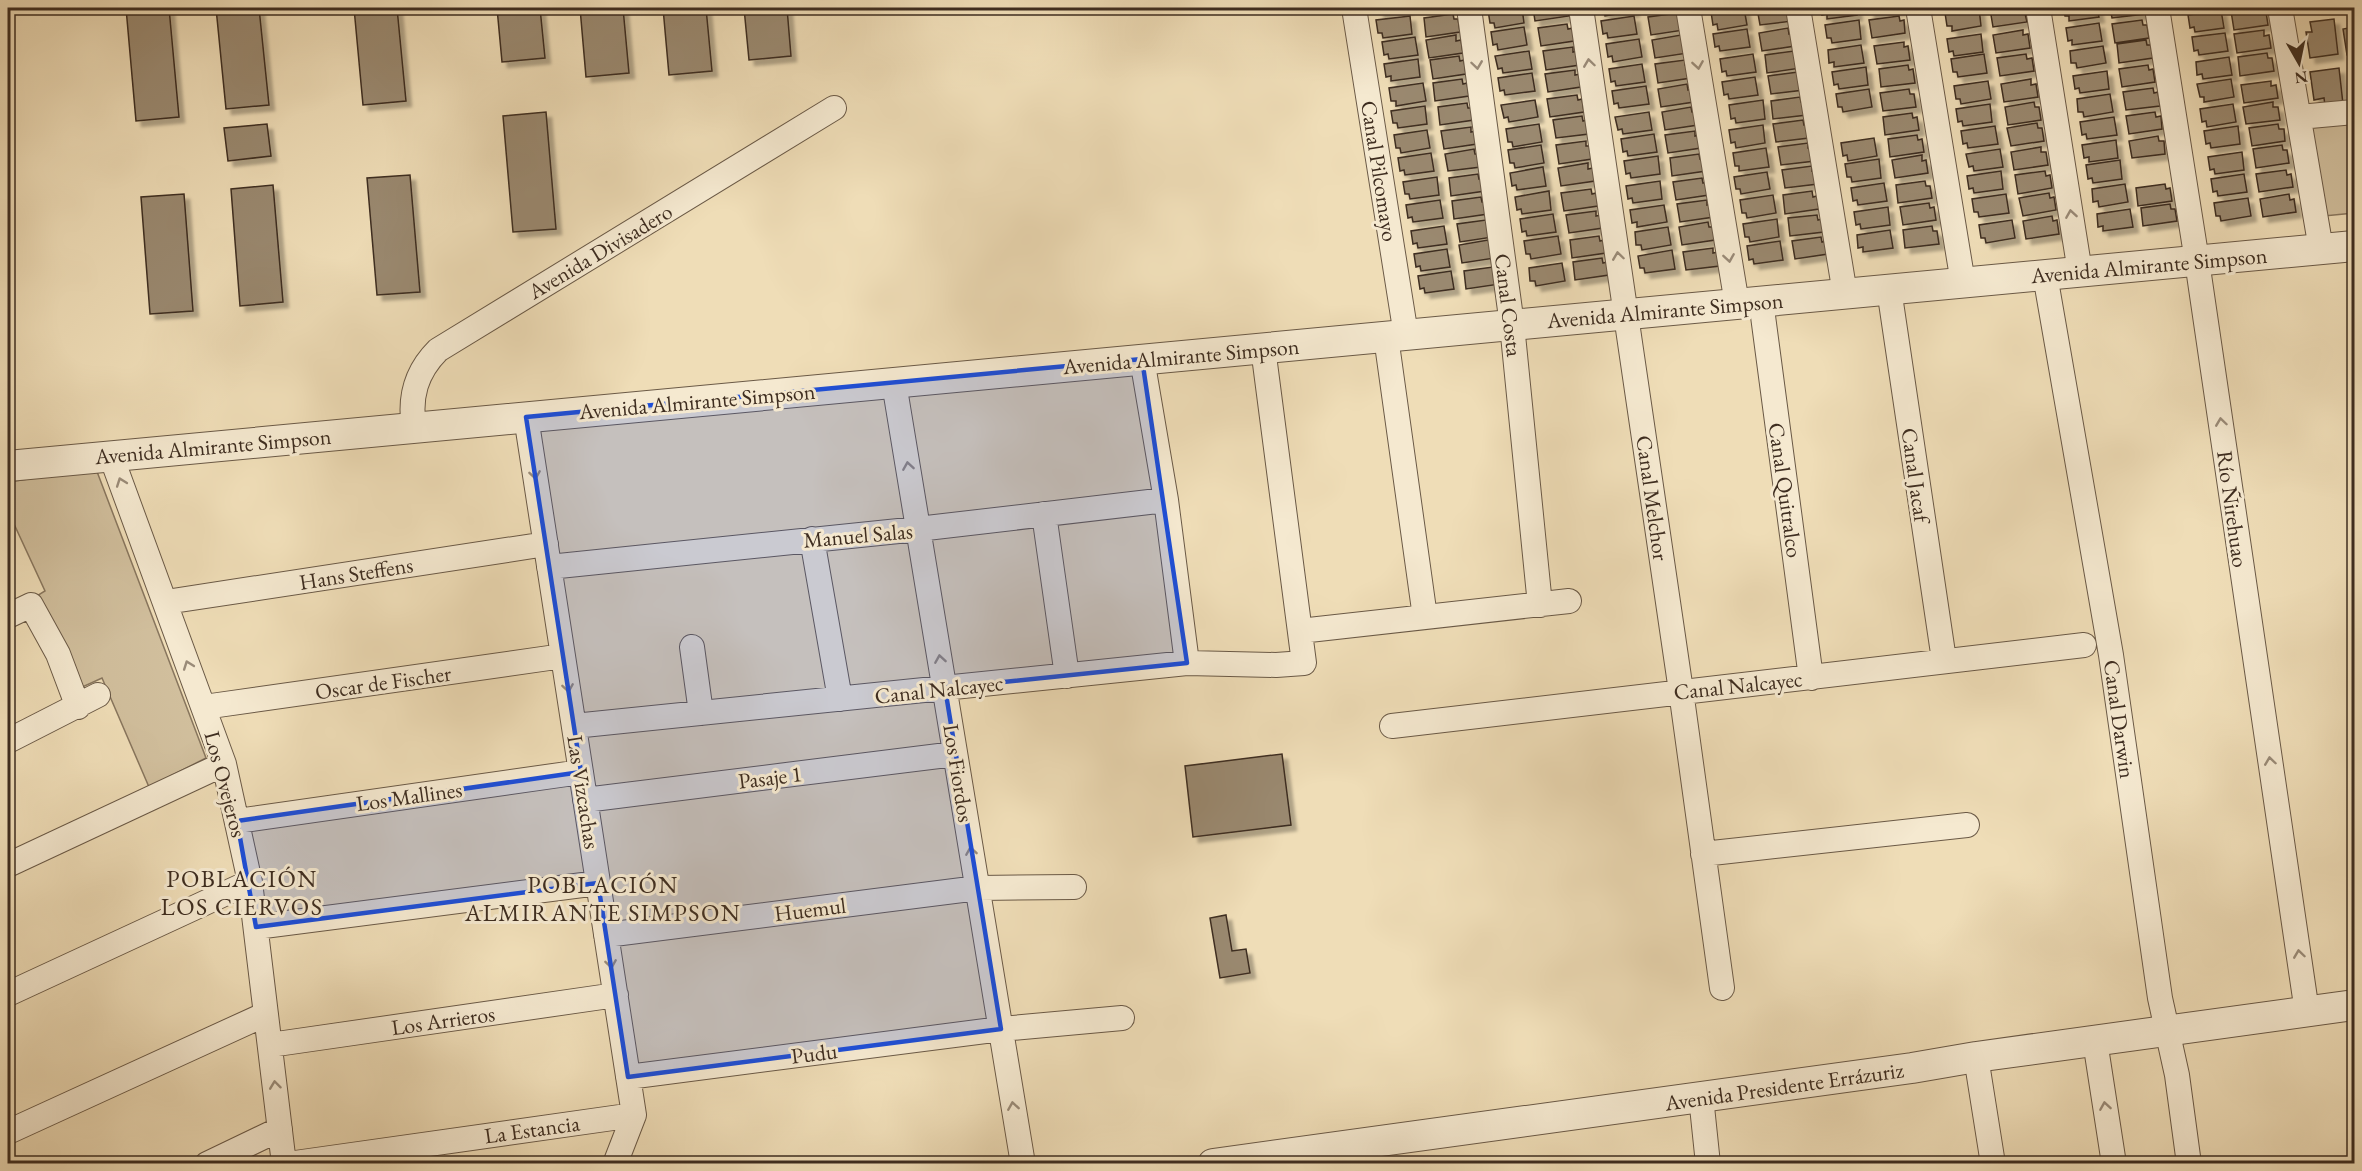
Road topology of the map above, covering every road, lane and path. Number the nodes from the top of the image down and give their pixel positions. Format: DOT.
graph roads {
  1 [pos="1353,8"];
  2 [pos="1469,8"];
  3 [pos="1581,8"];
  4 [pos="1688,8"];
  5 [pos="1798,8"];
  6 [pos="1918,8"];
  7 [pos="2038,8"];
  8 [pos="2157,8"];
  9 [pos="2280,8"];
  10 [pos="834,108"];
  11 [pos="2355,112"];
  12 [pos="2299,117"];
  13 [pos="2355,246"];
  14 [pos="2321,249"];
  15 [pos="2197,261"];
  16 [pos="2080,272"];
  17 [pos="2044,275"];
  18 [pos="1963,283"];
  19 [pos="1889,290"];
  20 [pos="1845,294"];
  21 [pos="1749,303"];
  22 [pos="1627,314"];
  23 [pos="1512,325"];
  24 [pos="1396,336"];
  25 [pos="1263,348"];
  26 [pos="1142,359"];
  27 [pos="894,383"];
  28 [pos="526,417"];
  29 [pos="414,427"];
  30 [pos="111,456"];
  31 [pos="8,466"];
  32 [pos="1166,500"];
  33 [pos="1044,514"];
  34 [pos="918,529"];
  35 [pos="812,539"];
  36 [pos="547,555"];
  37 [pos="1569,601"];
  38 [pos="165,602"];
  39 [pos="1540,604"];
  40 [pos="8,616"];
  41 [pos="1425,617"];
  42 [pos="1300,631"];
  43 [pos="2084,645"];
  44 [pos="692,647"];
  45 [pos="563,656"];
  46 [pos="1944,660"];
  47 [pos="1187,663"];
  48 [pos="1067,676"];
  49 [pos="1811,678"];
  50 [pos="945,688"];
  51 [pos="1681,691"];
  52 [pos="840,699"];
  53 [pos="204,707"];
  54 [pos="701,713"];
  55 [pos="574,726"];
  56 [pos="1392,726"];
  57 [pos="8,741"];
  58 [pos="955,754"];
  59 [pos="224,764"];
  60 [pos="581,772"];
  61 [pos="585,800"];
  62 [pos="237,821"];
  63 [pos="1967,825"];
  64 [pos="1703,854"];
  65 [pos="8,865"];
  66 [pos="250,882"];
  67 [pos="598,883"];
  68 [pos="1074,887"];
  69 [pos="978,888"];
  70 [pos="256,927"];
  71 [pos="606,935"];
  72 [pos="1722,988"];
  73 [pos="8,994"];
  74 [pos="616,995"];
  75 [pos="2355,1005"];
  76 [pos="2307,1011"];
  77 [pos="266,1014"];
  78 [pos="1122,1017"];
  79 [pos="1000,1029"];
  80 [pos="2167,1031"];
  81 [pos="2095,1041"];
  82 [pos="270,1045"];
  83 [pos="1976,1057"];
  84 [pos="628,1077"];
  85 [pos="1701,1097"];
  86 [pos="634,1115"];
  87 [pos="280,1129"];
  88 [pos="8,1132"];
  89 [pos="1320,1156"];
  90 [pos="207,1164"];
  91 [pos="286,1164"];
  92 [pos="615,1164"];
  93 [pos="1023,1164"];
  94 [pos="1213,1164"];
  95 [pos="1708,1164"];
  96 [pos="1993,1164"];
  97 [pos="2114,1164"];
  98 [pos="2189,1164"];
  1 -- 24 [label="street, Canal Pilcomayo"];
  2 -- 23 [label="street, Canal Costa, one-way"];
  22 -- 3 [label="street, Canal Melchor, one-way"];
  4 -- 21 [label="street, Canal Quitralco, one-way"];
  5 -- 20 [label="street"];
  6 -- 18 [label="street"];
  16 -- 7 [label="street, one-way"];
  8 -- 15 [label="street, Río Ñirehuao"];
  9 -- 12 [label="street"];
  10 -- 29 [label="street, Avenida Divisadero"];
  11 -- 12 [label="street"];
  12 -- 14 [label="street"];
  13 -- 14 [label="street, Avenida Almirante Simpson"];
  14 -- 15 [label="street, Avenida Almirante Simpson"];
  15 -- 16 [label="street, Avenida Almirante Simpson"];
  76 -- 15 [label="street, Río Ñirehuao, one-way"];
  16 -- 17 [label="street, Avenida Almirante Simpson"];
  17 -- 18 [label="street, Avenida Almirante Simpson"];
  17 -- 80 [label="street, Canal Darwin"];
  18 -- 19 [label="street, Avenida Almirante Simpson"];
  19 -- 20 [label="street, Avenida Almirante Simpson"];
  19 -- 46 [label="street, Canal Jacaf"];
  20 -- 21 [label="street, Avenida Almirante Simpson"];
  21 -- 22 [label="street, Avenida Almirante Simpson"];
  21 -- 49 [label="street, Canal Quitralco"];
  22 -- 23 [label="street, Avenida Almirante Simpson"];
  22 -- 51 [label="street, Canal Melchor"];
  23 -- 24 [label="street, Avenida Almirante Simpson"];
  23 -- 39 [label="street, Canal Costa"];
  24 -- 25 [label="street, Avenida Almirante Simpson"];
  24 -- 41 [label="street, Canal Pilcomayo"];
  25 -- 26 [label="street, Avenida Almirante Simpson"];
  25 -- 42 [label="street"];
  26 -- 27 [label="street, Avenida Almirante Simpson"];
  26 -- 32 [label="street"];
  27 -- 28 [label="street, Avenida Almirante Simpson"];
  34 -- 27 [label="street, Los Fiordos, one-way"];
  28 -- 29 [label="street, Avenida Almirante Simpson"];
  28 -- 36 [label="street, Las Vizcachas, one-way"];
  29 -- 30 [label="street, Avenida Almirante Simpson"];
  30 -- 31 [label="street, Avenida Almirante Simpson"];
  38 -- 30 [label="street, Los Ovejeros, one-way"];
  32 -- 33 [label="street, Manuel Salas"];
  32 -- 47 [label="street"];
  33 -- 34 [label="street, Manuel Salas"];
  33 -- 48 [label="street"];
  34 -- 35 [label="street, Manuel Salas"];
  50 -- 34 [label="street, Los Fiordos, one-way"];
  35 -- 36 [label="street, Manuel Salas"];
  35 -- 52 [label="street"];
  36 -- 38 [label="street, Hans Steffens"];
  36 -- 45 [label="street, Las Vizcachas"];
  37 -- 39 [label="street"];
  53 -- 38 [label="street, Los Ovejeros, one-way"];
  39 -- 41 [label="street"];
  40 -- 57 [label="street"];
  41 -- 42 [label="street"];
  42 -- 47 [label="street, Canal Nalcayec"];
  43 -- 46 [label="street, Canal Nalcayec"];
  44 -- 54 [label="street"];
  45 -- 53 [label="street, Oscar de Fischer"];
  45 -- 55 [label="street, Las Vizcachas, one-way"];
  46 -- 49 [label="street, Canal Nalcayec"];
  47 -- 48 [label="street, Canal Nalcayec"];
  48 -- 50 [label="street, Canal Nalcayec"];
  49 -- 51 [label="street, Canal Nalcayec"];
  50 -- 52 [label="street, Canal Nalcayec"];
  50 -- 58 [label="street, Los Fiordos"];
  51 -- 56 [label="street, Canal Nalcayec"];
  51 -- 64 [label="street, Canal Melchor"];
  52 -- 54 [label="street, Canal Nalcayec"];
  53 -- 59 [label="street, Los Ovejeros"];
  54 -- 55 [label="street, Canal Nalcayec"];
  55 -- 60 [label="street, Las Vizcachas"];
  58 -- 61 [label="street, Pasaje 1"];
  69 -- 58 [label="street, Los Fiordos, one-way"];
  59 -- 62 [label="street, Los Ovejeros"];
  59 -- 65 [label="street"];
  60 -- 61 [label="street, Las Vizcachas"];
  60 -- 62 [label="street, Los Mallines"];
  61 -- 67 [label="street, Las Vizcachas"];
  62 -- 66 [label="street, Los Ovejeros"];
  63 -- 64 [label="street"];
  64 -- 72 [label="street, Canal Melchor"];
  66 -- 70 [label="street, Los Ovejeros"];
  66 -- 73 [label="street"];
  67 -- 70 [label="street"];
  67 -- 71 [label="street, Las Vizcachas"];
  68 -- 69 [label="street, Huemul"];
  69 -- 71 [label="street, Huemul"];
  69 -- 79 [label="street, Los Fiordos"];
  70 -- 77 [label="street, Los Ovejeros"];
  71 -- 74 [label="street, Las Vizcachas, one-way"];
  74 -- 82 [label="street, Los Arrieros"];
  74 -- 84 [label="street, Las Vizcachas"];
  75 -- 76 [label="street, Avenida Presidente Errázuriz"];
  76 -- 80 [label="street, Avenida Presidente Errázuriz"];
  77 -- 82 [label="street, Los Ovejeros"];
  77 -- 88 [label="street"];
  78 -- 79 [label="street, Pudu"];
  79 -- 84 [label="street, Pudu"];
  93 -- 79 [label="street, Los Fiordos, one-way"];
  80 -- 81 [label="street, Avenida Presidente Errázuriz"];
  80 -- 98 [label="street, Canal Darwin"];
  81 -- 83 [label="street, Avenida Presidente Errázuriz"];
  97 -- 81 [label="street, one-way"];
  87 -- 82 [label="street, Los Ovejeros, one-way"];
  83 -- 85 [label="street, Avenida Presidente Errázuriz"];
  83 -- 96 [label="street"];
  84 -- 86 [label="street, Las Vizcachas"];
  85 -- 89 [label="street, Avenida Presidente Errázuriz"];
  85 -- 95 [label="street"];
  86 -- 91 [label="street, La Estancia"];
  86 -- 92 [label="street"];
  87 -- 90 [label="street"];
  87 -- 91 [label="street, Los Ovejeros"];
  89 -- 94 [label="street, Avenida Presidente Errázuriz"];
}
